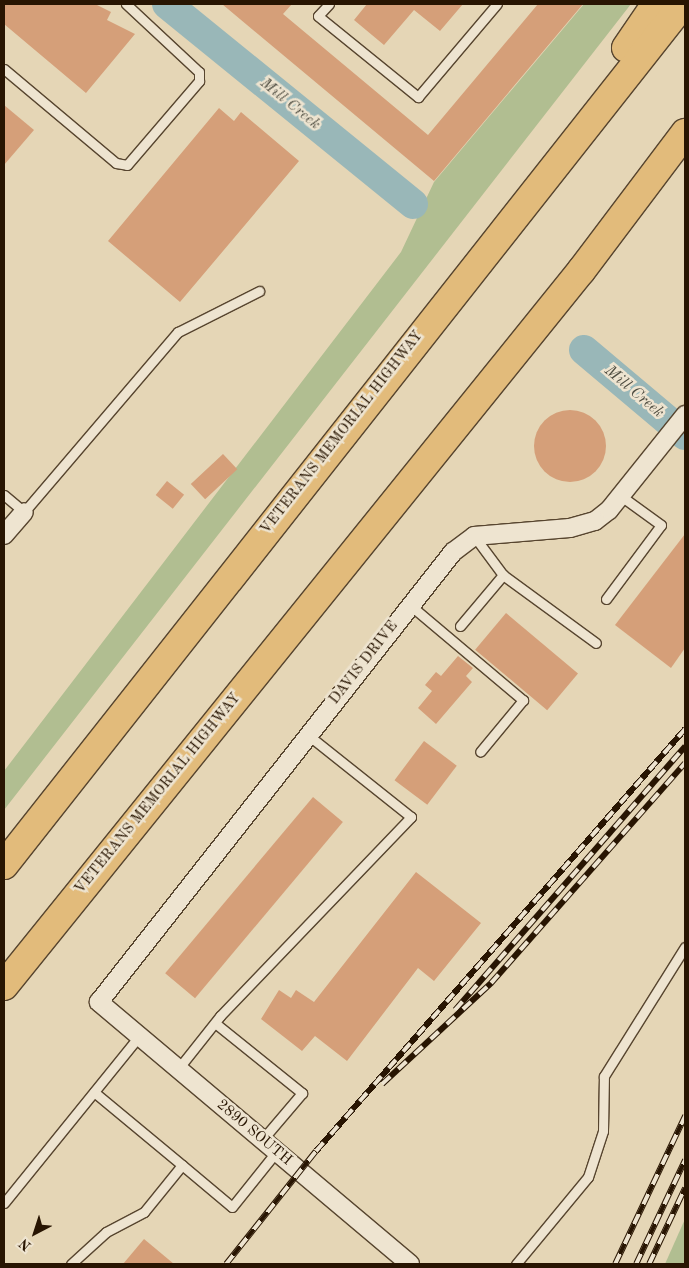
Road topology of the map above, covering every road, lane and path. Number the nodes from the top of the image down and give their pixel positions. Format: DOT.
graph roads {
  1 [pos="126,4"];
  2 [pos="329,4"];
  3 [pos="497,4"];
  4 [pos="656,4"];
  5 [pos="683,4"];
  6 [pos="4,70"];
  7 [pos="685,132"];
  8 [pos="685,145"];
  9 [pos="510,220"];
  10 [pos="582,271"];
  11 [pos="259,291"];
  12 [pos="685,415"];
  13 [pos="4,494"];
  14 [pos="621,496"];
  15 [pos="24,512"];
  16 [pos="4,535"];
  17 [pos="474,536"];
  18 [pos="503,575"];
  19 [pos="606,599"];
  20 [pos="410,605"];
  21 [pos="460,626"];
  22 [pos="596,644"];
  23 [pos="308,734"];
  24 [pos="480,752"];
  25 [pos="4,865"];
  26 [pos="685,947"];
  27 [pos="4,986"];
  28 [pos="99,1002"];
  29 [pos="215,1023"];
  30 [pos="139,1036"];
  31 [pos="178,1069"];
  32 [pos="94,1092"];
  33 [pos="262,1140"];
  34 [pos="276,1152"];
  35 [pos="182,1165"];
  36 [pos="4,1203"];
  37 [pos="71,1264"];
  38 [pos="410,1264"];
  39 [pos="516,1264"];
  1 -- 6 [label="lane"];
  2 -- 3 [label="lane"];
  4 -- 9 [label="highway"];
  5 -- 9 [label="highway, VETERANS MEMORIAL HIGHWAY"];
  7 -- 10 [label="highway, VETERANS MEMORIAL HIGHWAY"];
  8 -- 10 [label="highway"];
  9 -- 25 [label="highway, VETERANS MEMORIAL HIGHWAY"];
  10 -- 27 [label="highway, VETERANS MEMORIAL HIGHWAY"];
  11 -- 15 [label="lane"];
  12 -- 14 [label="street"];
  13 -- 15 [label="lane"];
  14 -- 17 [label="street"];
  14 -- 19 [label="lane"];
  15 -- 16 [label="street"];
  17 -- 18 [label="lane"];
  17 -- 20 [label="street, DAVIS DRIVE"];
  18 -- 21 [label="lane"];
  18 -- 22 [label="lane"];
  20 -- 23 [label="street, DAVIS DRIVE"];
  20 -- 24 [label="lane"];
  23 -- 28 [label="street, DAVIS DRIVE"];
  23 -- 29 [label="lane"];
  26 -- 39 [label="lane"];
  28 -- 30 [label="street, 2890 SOUTH"];
  29 -- 31 [label="lane"];
  29 -- 33 [label="lane"];
  30 -- 31 [label="street, 2890 SOUTH"];
  30 -- 32 [label="lane"];
  31 -- 33 [label="street, 2890 SOUTH"];
  32 -- 35 [label="lane"];
  32 -- 36 [label="lane"];
  33 -- 34 [label="street, 2890 SOUTH"];
  34 -- 35 [label="lane"];
  34 -- 38 [label="street, 2890 SOUTH"];
  35 -- 37 [label="lane"];
}
